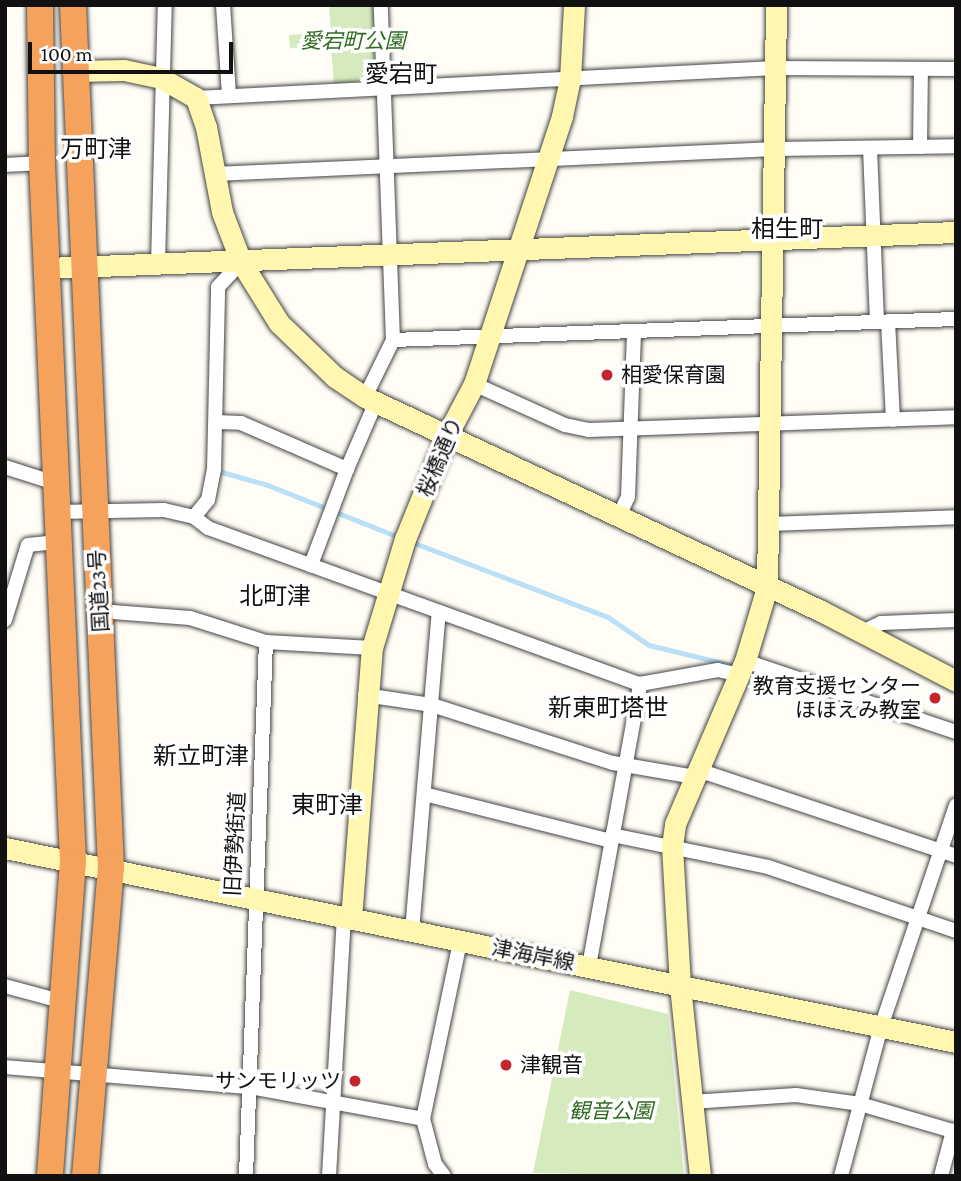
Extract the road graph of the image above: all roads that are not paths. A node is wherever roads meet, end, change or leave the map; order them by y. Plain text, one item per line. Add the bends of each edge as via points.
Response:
1 (40, 5) edge
2 (73, 5) edge
3 (165, 5) edge
4 (223, 5) edge
5 (381, 5) edge
6 (574, 5) edge
7 (776, 5) edge
8 (775, 68) junction
9 (920, 69) junction
10 (956, 69) edge
11 (76, 71) junction
12 (161, 78) junction
13 (570, 79) junction
14 (383, 89) junction
15 (229, 96) junction
16 (195, 98) junction
17 (956, 146) edge
18 (920, 147) junction
19 (870, 148) junction
20 (775, 149) junction
21 (547, 159) junction
22 (42, 163) junction
23 (5, 165) edge
24 (387, 167) junction
25 (215, 174) junction
26 (956, 232) edge
27 (874, 235) junction
28 (774, 240) junction
29 (517, 250) junction
30 (390, 256) junction
31 (240, 262) junction
32 (158, 264) junction
33 (84, 267) junction
34 (47, 268) junction
35 (956, 319) edge
36 (882, 322) junction
37 (771, 326) junction
38 (634, 331) junction
39 (490, 336) junction
40 (393, 340) junction
41 (474, 384) junction
42 (370, 399) junction
43 (956, 417) edge
44 (893, 419) junction
45 (216, 422) junction
46 (768, 424) junction
47 (631, 428) junction
48 (447, 435) junction
49 (5, 467) edge
50 (347, 469) junction
51 (55, 483) junction
52 (95, 511) junction
53 (57, 512) junction
54 (618, 516) junction
55 (194, 517) junction
56 (956, 517) edge
57 (769, 524) junction
58 (58, 542) junction
59 (311, 565) junction
60 (767, 587) junction
61 (386, 592) junction
62 (100, 611) junction
63 (439, 612) junction
64 (5, 620) edge
65 (956, 620) edge
66 (862, 632) junction
67 (266, 642) junction
68 (372, 648) junction
69 (742, 668) junction
70 (956, 681) edge
71 (640, 684) junction
72 (365, 695) junction
73 (432, 705) junction
74 (956, 732) edge
75 (625, 765) junction
76 (696, 774) junction
77 (424, 793) junction
78 (956, 805) edge
79 (611, 838) junction
80 (672, 846) junction
81 (5, 848) edge
82 (940, 851) junction
83 (956, 856) edge
84 (73, 860) junction
85 (111, 867) junction
86 (254, 898) junction
87 (918, 916) junction
88 (348, 918) junction
89 (412, 931) junction
90 (956, 931) edge
91 (460, 942) junction
92 (589, 966) junction
93 (680, 985) junction
94 (5, 986) edge
95 (64, 1002) junction
96 (881, 1027) junction
97 (956, 1042) edge
98 (5, 1068) edge
99 (58, 1071) junction
100 (94, 1075) junction
101 (249, 1087) junction
102 (333, 1102) junction
103 (691, 1102) junction
104 (860, 1104) junction
105 (423, 1119) junction
106 (954, 1131) edge
107 (50, 1176) edge
108 (85, 1176) edge
109 (246, 1176) edge
110 (329, 1176) edge
111 (444, 1176) edge
112 (700, 1176) edge
113 (841, 1176) edge
114 (941, 1176) edge

1 - 22 highway, 国道23号
2 - 11 highway, 国道23号
3 - 12 street
4 - 15 street
5 - 14 street
6 - 13 street, 桜橋通り
7 - 8 street
8 - 9 street
8 - 13 street
8 - 20 street
9 - 10 street
9 - 18 street
11 - 12 street via 124,70
11 - 33 highway, 国道23号
12 - 16 street
12 - 32 street
13 - 14 street
13 - 21 street, 桜橋通り
14 - 15 street
14 - 24 street
15 - 16 street
16 - 25 street
17 - 18 street
18 - 19 street
19 - 20 street
19 - 27 street
20 - 21 street
20 - 28 street
21 - 24 street
21 - 29 street, 桜橋通り
22 - 23 street
22 - 34 highway, 国道23号
24 - 25 street
24 - 30 street
25 - 31 street via 222,212
26 - 27 street
27 - 28 street
27 - 36 street
28 - 29 street
28 - 37 street
29 - 30 street
29 - 39 street, 桜橋通り
30 - 31 street
30 - 40 street
31 - 32 street
31 - 42 street via 258,293 303,349
31 - 45 street via 218,287
32 - 33 street
33 - 34 street
33 - 52 highway, 国道23号
34 - 51 highway, 国道23号
35 - 36 street
36 - 37 street
36 - 44 street
37 - 38 street
37 - 46 street
38 - 39 street
38 - 47 street
39 - 40 street
39 - 41 street, 桜橋通り
40 - 42 street
41 - 47 street via 565,425 589,430
41 - 48 street, 桜橋通り
42 - 48 street
42 - 50 street
43 - 44 street
44 - 46 street
45 - 50 street via 241,423
45 - 55 street via 208,499
46 - 47 street
46 - 57 street
47 - 54 street via 628,497
48 - 54 street
48 - 61 street, 桜橋通り
49 - 51 street
50 - 59 street
51 - 53 highway, 国道23号
52 - 53 street
52 - 55 street via 164,510
52 - 62 highway, 国道23号
53 - 58 highway, 国道23号
54 - 60 street
55 - 59 street via 208,528
56 - 57 street
57 - 60 street
58 - 64 street via 28,545
58 - 84 highway, 国道23号
59 - 61 street
60 - 66 street
60 - 69 street
61 - 63 street
61 - 68 street, 桜橋通り
62 - 67 street via 190,618
62 - 85 highway, 国道23号
63 - 71 street
63 - 73 street
65 - 66 street via 881,623
66 - 70 street
67 - 68 street
67 - 86 street, 旧伊勢街道
68 - 72 street, 桜橋通り
69 - 71 street
69 - 74 street
69 - 76 street
71 - 75 street
72 - 73 street
72 - 88 street, 桜橋通り
73 - 75 street
73 - 77 street
75 - 76 street
75 - 79 street
76 - 80 street via 675,824
76 - 82 street
77 - 79 street
77 - 89 street
78 - 82 street
79 - 80 street
79 - 92 street
80 - 87 street via 768,867
80 - 93 street
81 - 84 street, 津海岸線
82 - 83 street
82 - 87 street
84 - 85 street, 津海岸線
84 - 95 highway, 国道23号
85 - 86 street, 津海岸線
85 - 100 highway, 国道23号
86 - 88 street, 津海岸線
86 - 101 street, 旧伊勢街道
87 - 90 street
87 - 96 street
88 - 89 street, 津海岸線
88 - 102 street
89 - 91 street, 津海岸線
91 - 92 street, 津海岸線
91 - 105 street
92 - 93 street, 津海岸線
93 - 96 street, 津海岸線
93 - 103 street
94 - 95 street
95 - 99 highway, 国道23号
96 - 97 street, 津海岸線
96 - 104 street
98 - 99 street
99 - 100 street
99 - 107 highway, 国道23号
100 - 101 street
100 - 108 highway, 国道23号
101 - 102 street
101 - 109 street, 旧伊勢街道
102 - 105 street
102 - 110 street
103 - 104 street via 796,1095
103 - 112 street
104 - 106 street
104 - 113 street
105 - 111 street via 435,1164
106 - 114 street

